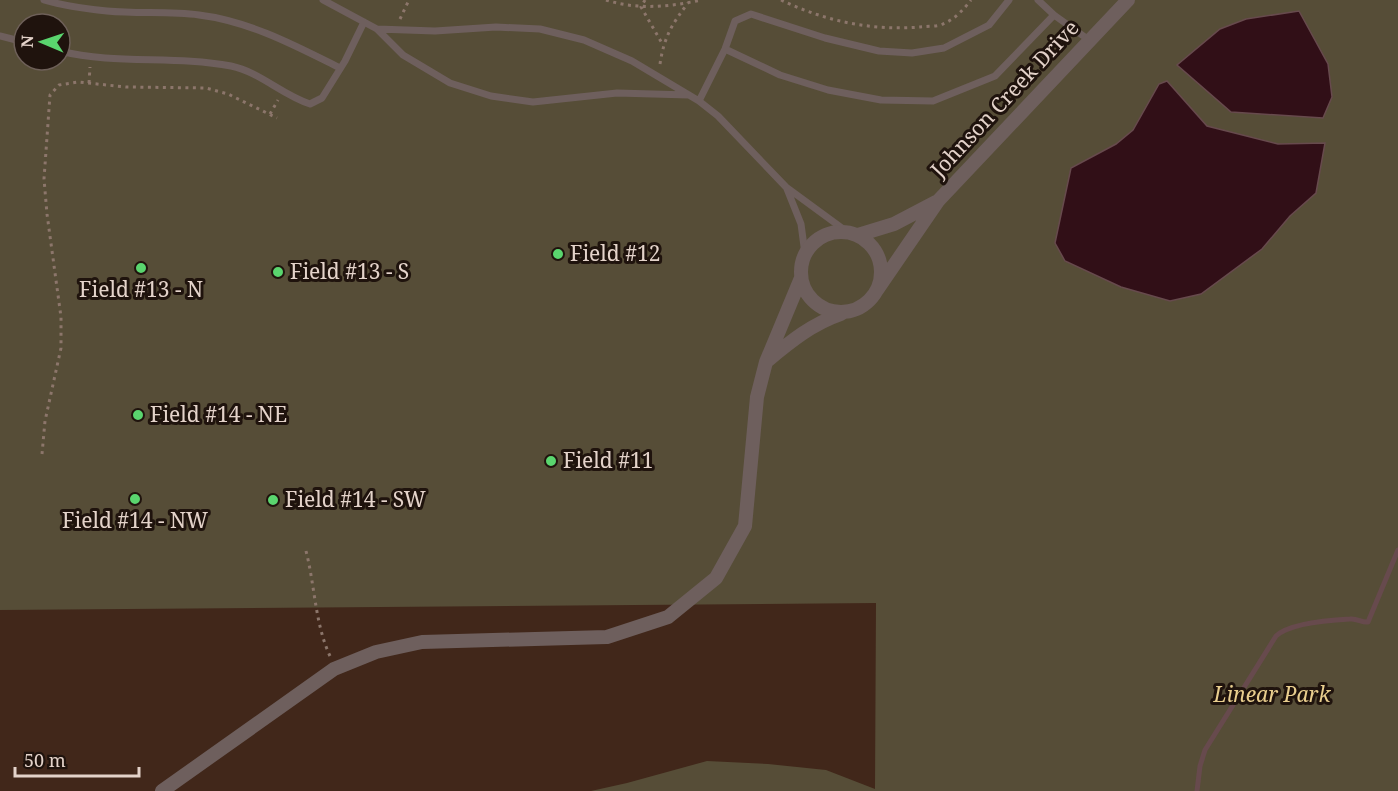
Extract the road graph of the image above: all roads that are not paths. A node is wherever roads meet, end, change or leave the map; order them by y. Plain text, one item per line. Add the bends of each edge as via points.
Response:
1 (44, 0) edge
2 (323, 0) edge
3 (1009, 0) edge
4 (1038, 0) edge
5 (1128, 0) edge
6 (1054, 15) junction
7 (364, 22) junction
8 (377, 29) junction
9 (1089, 40) junction
10 (725, 49) junction
11 (72, 53) edge
12 (340, 68) junction
13 (691, 95) junction
14 (699, 101) junction
15 (786, 187) junction
16 (938, 201) junction
17 (852, 233) junction
18 (805, 254) junction
19 (801, 278) junction
20 (877, 290) junction
21 (847, 312) junction
22 (766, 362) junction
23 (162, 791) edge

1 - 12 lane via 107,11 199,15 234,22
2 - 7 lane
3 - 10 lane via 989,25 944,48 912,53 879,51 751,14 735,21
4 - 6 lane
5 - 9 street, Johnson Creek Drive
6 - 9 lane
6 - 10 lane via 995,76 933,101 881,100 828,90 780,75
7 - 8 lane
7 - 12 lane
8 - 13 lane via 540,29 584,40 632,60
8 - 13 lane via 403,55 450,83 491,96 533,102 617,93
9 - 16 street, Johnson Creek Drive
10 - 14 lane
11 - 12 lane via 234,67 310,104 322,98
13 - 14 lane
14 - 15 lane
15 - 17 lane
15 - 18 lane via 801,224
16 - 17 street, Johnson Creek Drive via 894,224
16 - 20 street, Johnson Creek Drive
17 - 18 street via 822,236
17 - 20 street via 869,242 879,258 881,278
18 - 19 street
19 - 21 street via 809,295 822,308
19 - 22 street
20 - 21 street via 870,301
21 - 22 street via 797,335
22 - 23 street via 757,397 745,526 716,578 668,617 607,636 422,642 376,652 337,668

